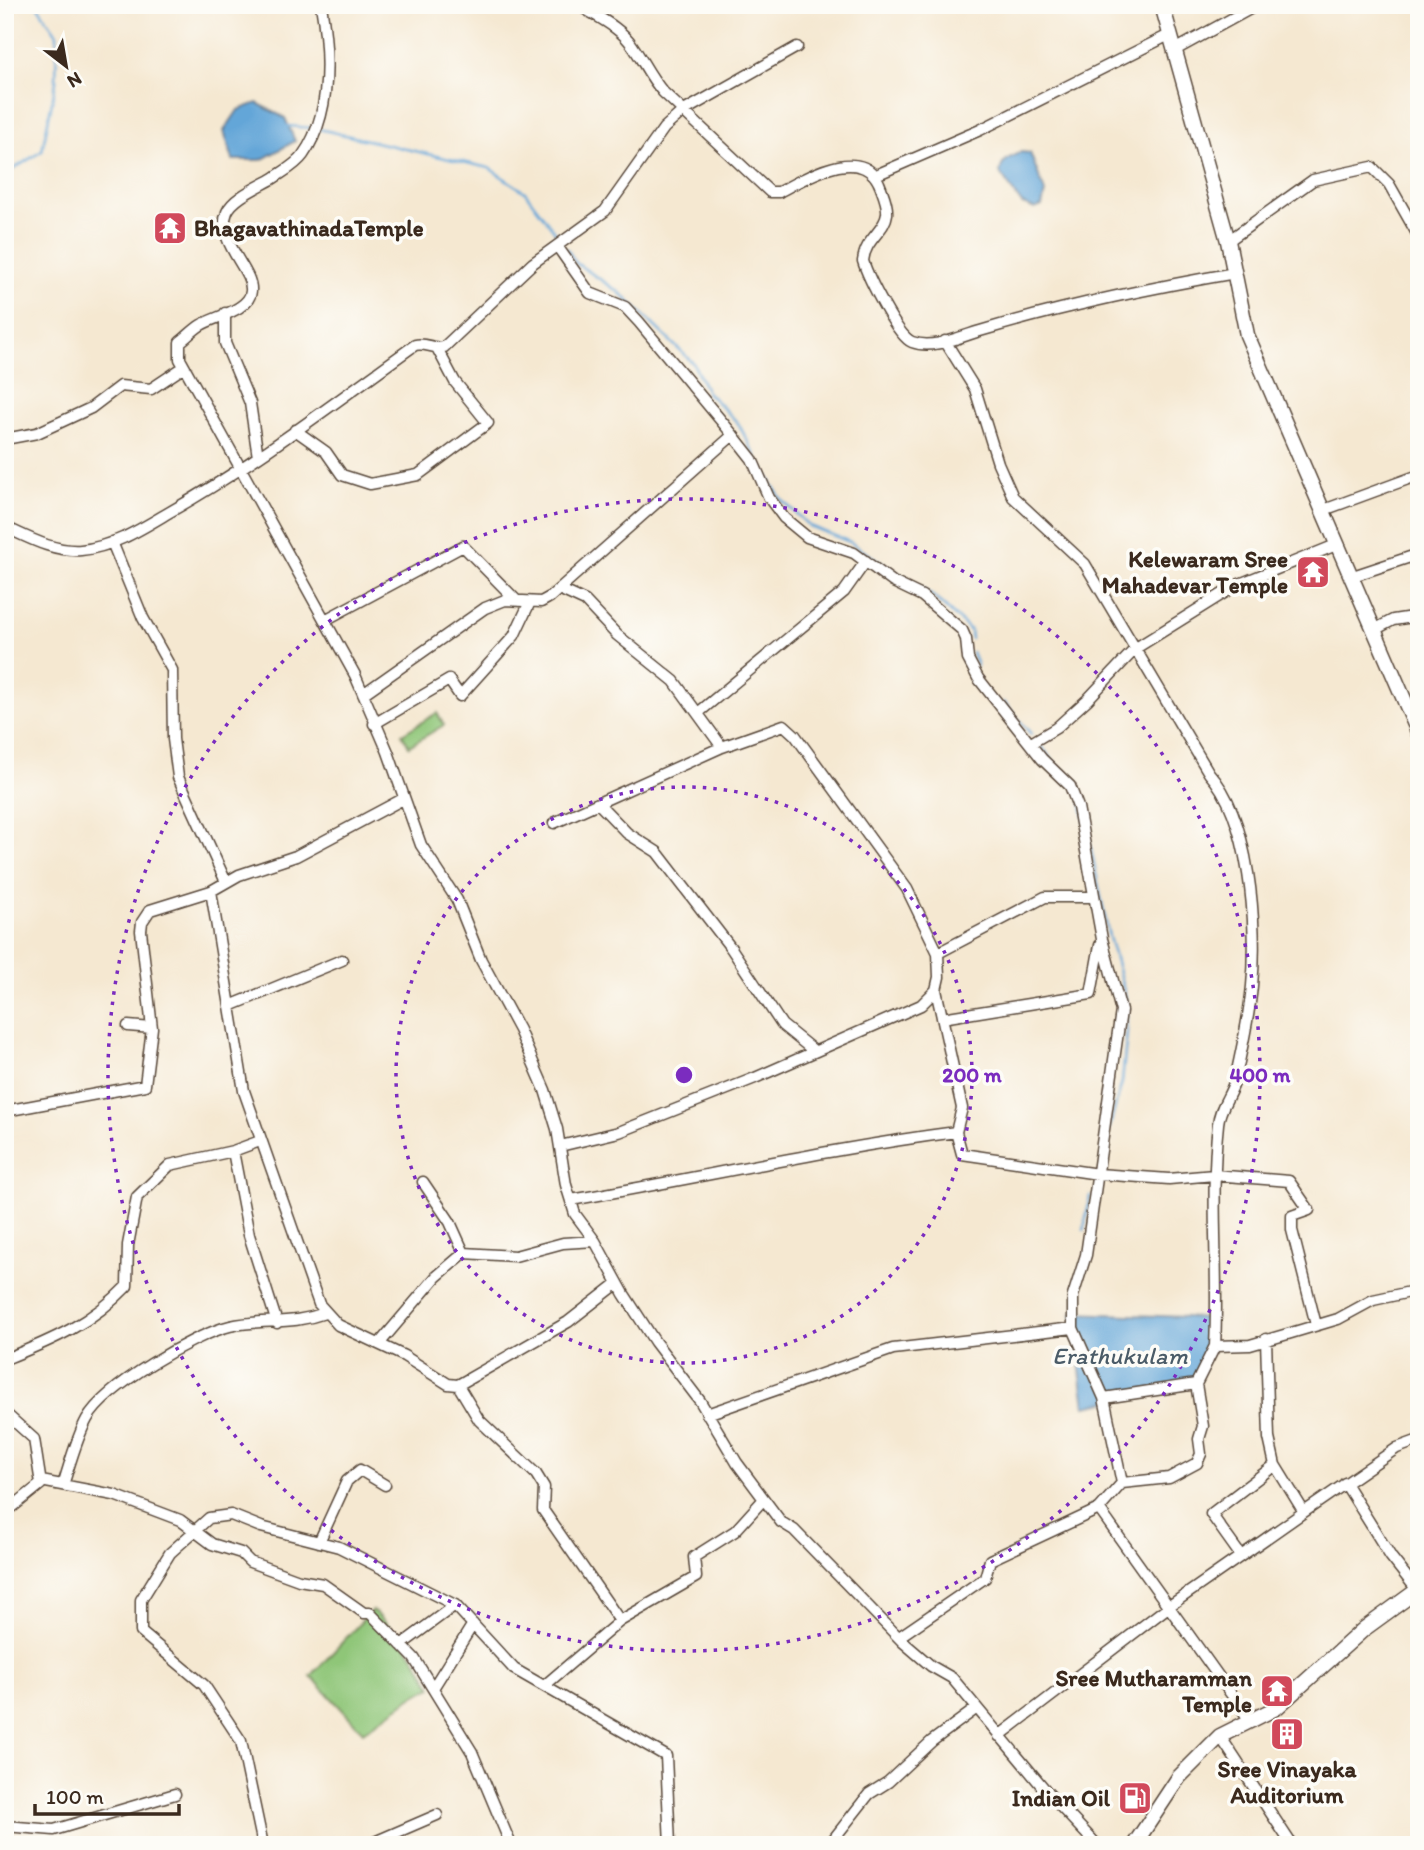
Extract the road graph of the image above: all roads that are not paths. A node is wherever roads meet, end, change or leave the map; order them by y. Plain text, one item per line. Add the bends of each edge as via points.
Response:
1 (321, 5) edge
2 (579, 5) edge
3 (1163, 5) edge
4 (1257, 5) edge
5 (1171, 34) junction
6 (797, 47) dead end
7 (1175, 50) junction
8 (682, 112) junction
9 (876, 175) junction
10 (1419, 237) edge
11 (1228, 241) junction
12 (557, 246) junction
13 (1235, 273) junction
14 (225, 317) junction
15 (945, 341) junction
16 (438, 348) junction
17 (184, 367) junction
18 (295, 430) junction
19 (733, 435) junction
20 (5, 439) edge
21 (258, 457) junction
22 (239, 471) junction
23 (1419, 475) edge
24 (1321, 511) junction
25 (5, 527) edge
26 (112, 542) junction
27 (1336, 545) junction
28 (1419, 554) edge
29 (866, 561) junction
30 (1350, 577) junction
31 (559, 589) junction
32 (516, 600) junction
33 (530, 603) junction
34 (1419, 617) edge
35 (326, 620) junction
36 (1374, 630) junction
37 (1136, 648) junction
38 (363, 694) junction
39 (698, 713) junction
40 (374, 724) junction
41 (1419, 734) edge
42 (1031, 743) junction
43 (722, 747) junction
44 (403, 799) junction
45 (598, 803) junction
46 (554, 823) dead end
47 (226, 882) junction
48 (211, 891) junction
49 (1094, 897) junction
50 (1102, 939) junction
51 (938, 953) junction
52 (342, 960) dead end
53 (936, 990) junction
54 (230, 1006) junction
55 (942, 1018) junction
56 (128, 1026) dead end
57 (152, 1028) junction
58 (814, 1052) junction
59 (5, 1111) edge
60 (956, 1132) junction
61 (260, 1141) junction
62 (560, 1146) junction
63 (233, 1151) junction
64 (1098, 1174) junction
65 (1214, 1175) junction
66 (423, 1182) dead end
67 (571, 1200) junction
68 (595, 1241) junction
69 (464, 1253) junction
70 (618, 1283) junction
71 (1419, 1290) edge
72 (325, 1313) junction
73 (277, 1323) junction
74 (1316, 1325) junction
75 (1073, 1328) junction
76 (1266, 1339) junction
77 (379, 1345) junction
78 (1215, 1346) junction
79 (5, 1359) edge
80 (1196, 1384) junction
81 (457, 1385) junction
82 (1104, 1398) junction
83 (5, 1413) edge
84 (707, 1414) junction
85 (1419, 1440) edge
86 (1275, 1465) junction
87 (40, 1481) junction
88 (1122, 1483) junction
89 (1345, 1483) junction
90 (63, 1485) junction
91 (385, 1485) dead end
92 (763, 1500) junction
93 (1098, 1509) junction
94 (1304, 1512) junction
95 (5, 1513) edge
96 (194, 1530) junction
97 (318, 1542) junction
98 (1241, 1556) junction
99 (1418, 1590) edge
100 (455, 1605) junction
101 (1168, 1607) junction
102 (620, 1621) junction
103 (473, 1624) junction
104 (899, 1637) junction
105 (401, 1644) junction
106 (544, 1686) junction
107 (433, 1688) junction
108 (976, 1708) junction
109 (1250, 1719) junction
110 (999, 1735) junction
111 (1220, 1736) junction
112 (175, 1794) dead end
113 (437, 1815) dead end
114 (5, 1826) edge
115 (263, 1845) edge
116 (349, 1845) edge
117 (511, 1845) edge
118 (670, 1845) edge
119 (825, 1845) edge
120 (1097, 1845) edge
121 (1134, 1845) edge
122 (1292, 1845) edge

1 - 14 street via 328,51 318,116 302,156 228,208 226,232 252,289 244,304
2 - 8 street via 619,30 649,76
3 - 5 main road
4 - 7 street
5 - 7 main road
5 - 9 street via 980,130
6 - 8 street
7 - 11 main road
8 - 9 street via 773,194 832,166 867,169
8 - 12 street via 664,128 605,211
9 - 15 street via 887,216 867,245 866,271 906,339 922,344
10 - 11 street via 1389,184 1372,167 1312,180
11 - 13 main road
12 - 16 street
12 - 19 street via 590,293 613,300 632,314
13 - 15 street via 1144,289
13 - 24 main road via 1247,335
14 - 17 street via 200,326 180,342 178,354
14 - 21 street via 225,343 250,403
15 - 37 street via 975,389 1013,497 1085,564
16 - 18 street via 415,345
16 - 18 street via 456,383 488,423 418,475 370,484 342,475 326,452
17 - 20 street via 150,389 120,386 91,408 37,433
17 - 22 street
18 - 21 street
19 - 29 street via 752,459 784,519 807,537
19 - 31 street
21 - 22 street
22 - 26 street via 137,533
22 - 35 street
23 - 24 street
24 - 27 main road
25 - 26 street via 68,550
26 - 47 street via 143,618 172,670 178,777
27 - 30 main road
27 - 37 street via 1237,584
28 - 30 street
29 - 39 street via 844,592
29 - 42 street via 922,596 962,630 978,678
30 - 36 main road
31 - 33 street via 541,602
31 - 39 street via 585,601 617,635 674,681
32 - 33 street
32 - 35 street via 463,546
32 - 38 street via 485,608
33 - 40 street via 514,636 460,696 449,680
34 - 36 street via 1393,620
35 - 38 street
36 - 41 main road
37 - 42 street via 1087,700
37 - 65 street via 1221,786 1242,839 1253,926 1252,985 1234,1084 1218,1120
38 - 40 street
39 - 43 street
40 - 44 street
42 - 49 street via 1072,791
43 - 45 street
43 - 51 street via 777,727 790,729 907,889
44 - 47 street via 296,856
44 - 62 street via 421,845 457,900 481,960 519,1030 545,1090
45 - 46 street
45 - 58 street via 627,833 657,852 731,948 782,1025
47 - 48 street
48 - 54 street
48 - 57 street via 150,910 142,922
49 - 50 street
49 - 51 street via 1045,897
50 - 55 street via 1091,994
50 - 64 street via 1121,1011
51 - 53 street
52 - 54 street
53 - 55 street
53 - 58 street via 921,1005
54 - 61 street via 244,1091
55 - 60 street via 962,1108
56 - 57 street
57 - 59 street via 145,1086
58 - 62 street via 619,1132
60 - 64 street via 962,1154 970,1157
60 - 67 street via 853,1145 713,1176
61 - 63 street
61 - 72 street
62 - 67 street
63 - 73 street via 249,1236
63 - 79 street via 170,1165 137,1197 128,1245 127,1286 103,1311
64 - 65 street via 1169,1179
64 - 75 street via 1086,1255 1073,1296
65 - 74 street via 1289,1181 1308,1210 1292,1216 1292,1230
65 - 78 street
66 - 69 street
67 - 68 street via 575,1214
68 - 69 street via 563,1242 515,1256
68 - 70 street
69 - 77 street via 436,1277
70 - 81 street via 568,1322
70 - 84 street
71 - 74 street via 1373,1300
72 - 73 street via 301,1322
72 - 77 street via 338,1325
73 - 90 street via 227,1326 131,1377 86,1420
74 - 76 street
75 - 82 street
75 - 84 street via 893,1349
76 - 78 street via 1250,1345
76 - 86 street via 1267,1423
77 - 81 street
78 - 80 street
80 - 82 street
80 - 88 street via 1203,1426 1197,1463 1170,1478
81 - 102 street via 480,1420 536,1474 544,1487 543,1510
82 - 88 street
83 - 87 street via 34,1439
84 - 92 street
85 - 89 street via 1397,1448
86 - 94 street
86 - 98 street via 1211,1514
87 - 90 street
87 - 95 street
88 - 93 street
89 - 94 street
89 - 99 street via 1391,1557
90 - 96 street via 114,1494
91 - 97 street via 360,1471 347,1481
92 - 102 street via 736,1531 694,1557 696,1577
92 - 104 street
93 - 101 street
93 - 104 street via 990,1560 985,1578
94 - 98 street
96 - 97 street via 209,1518 231,1515
96 - 105 street via 250,1562 323,1584 370,1613
96 - 115 street via 170,1553 141,1600 141,1632 204,1685 241,1741
97 - 100 street via 338,1547
98 - 101 street
99 - 109 main road via 1364,1629 1276,1708
100 - 103 street
100 - 105 street
101 - 109 street
101 - 110 street
102 - 106 street
103 - 106 street via 514,1669
103 - 107 street
104 - 108 street via 930,1666 952,1678
105 - 107 street
106 - 118 street via 666,1756
107 - 117 street via 472,1752
108 - 110 street
108 - 119 street via 869,1794
109 - 111 main road
110 - 120 street
111 - 121 main road via 1179,1777
111 - 122 street
112 - 114 street via 54,1830
113 - 116 street via 372,1843

